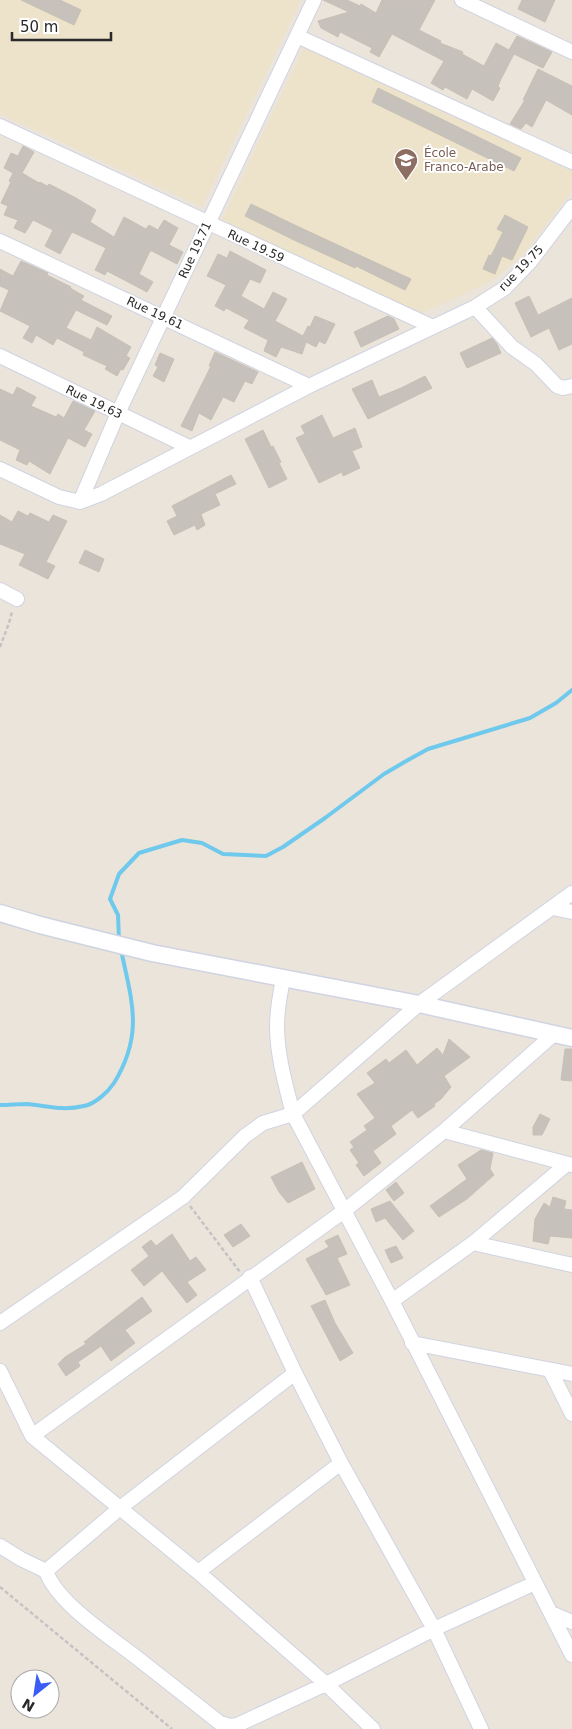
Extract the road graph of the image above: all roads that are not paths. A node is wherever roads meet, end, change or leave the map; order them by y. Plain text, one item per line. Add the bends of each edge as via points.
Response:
1 (314, 0) edge
2 (462, 0) edge
3 (297, 36) junction
4 (572, 52) edge
5 (0, 126) edge
6 (572, 162) edge
7 (572, 207) edge
8 (208, 224) junction
9 (0, 241) edge
10 (475, 306) junction
11 (164, 317) junction
12 (431, 326) junction
13 (0, 356) edge
14 (309, 386) junction
15 (572, 386) edge
16 (118, 413) junction
17 (189, 447) junction
18 (0, 469) edge
19 (80, 502) junction
20 (2, 591) edge
21 (17, 600) dead end
22 (572, 893) edge
23 (553, 908) junction
24 (572, 912) edge
25 (0, 913) edge
26 (283, 979) junction
27 (420, 1004) junction
28 (554, 1034) junction
29 (572, 1038) edge
30 (294, 1114) junction
31 (444, 1131) junction
32 (570, 1165) edge
33 (344, 1211) junction
34 (473, 1243) junction
35 (572, 1265) edge
36 (248, 1278) junction
37 (392, 1301) junction
38 (0, 1323) edge
39 (412, 1343) junction
40 (550, 1370) junction
41 (0, 1371) edge
42 (295, 1373) junction
43 (572, 1374) edge
44 (572, 1414) edge
45 (32, 1436) junction
46 (341, 1463) junction
47 (120, 1508) junction
48 (0, 1546) edge
49 (46, 1571) junction
50 (198, 1572) junction
51 (535, 1583) junction
52 (551, 1613) junction
53 (572, 1622) edge
54 (434, 1629) junction
55 (572, 1655) edge
56 (326, 1684) junction
57 (373, 1729) edge
58 (481, 1729) edge

1 - 3 street, Rue 19.71
2 - 4 street
3 - 6 street
3 - 8 street, Rue 19.71
5 - 8 street, Rue 19.59
7 - 10 street, rue 19.75 via 530,262 505,288
8 - 11 street, Rue 19.71
8 - 12 street, Rue 19.59
9 - 11 street, Rue 19.61
10 - 12 street, rue 19.75
10 - 15 street via 512,347 536,364 557,386
11 - 14 street, Rue 19.61
11 - 16 street, Rue 19.71
12 - 14 street, rue 19.75
13 - 16 street, Rue 19.63
14 - 17 street, rue 19.75
16 - 17 street, Rue 19.63
16 - 19 street, Rue 19.71
17 - 19 street, rue 19.75
18 - 19 street via 59,497
20 - 21 street
22 - 23 street
23 - 24 street
23 - 27 street
25 - 26 street via 152,953
26 - 27 street
26 - 30 street via 277,1026 278,1048
27 - 28 street
27 - 30 street
28 - 29 street
28 - 31 street
30 - 33 street
30 - 38 street via 263,1123 245,1136 183,1197
31 - 32 street
31 - 33 street
32 - 34 street
33 - 36 street
33 - 37 street
34 - 35 street
34 - 37 street
36 - 42 street
36 - 45 street
37 - 39 street
39 - 40 street
39 - 51 street
40 - 43 street
40 - 44 street
41 - 45 street
42 - 46 street
42 - 47 street
45 - 47 street
46 - 50 street
46 - 54 street
47 - 49 street
47 - 50 street
48 - 49 street
49 - 56 street via 50,1581 71,1605 225,1726 237,1725
50 - 56 street
51 - 52 street
51 - 54 street
52 - 53 street
52 - 55 street
54 - 56 street
54 - 58 street
56 - 57 street

